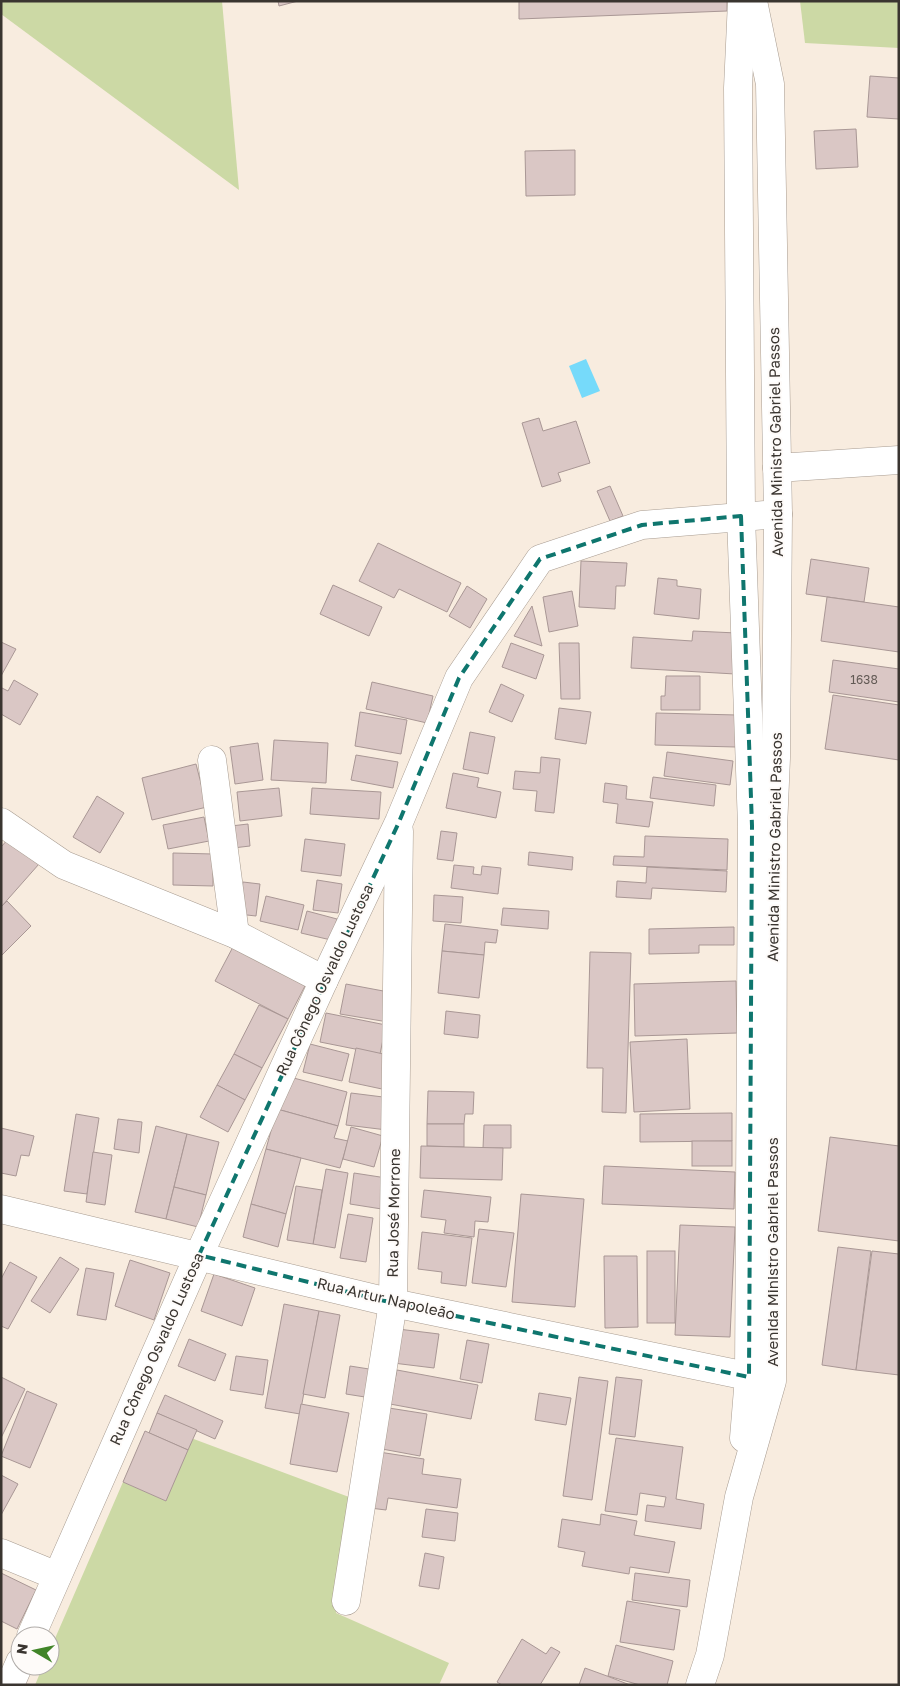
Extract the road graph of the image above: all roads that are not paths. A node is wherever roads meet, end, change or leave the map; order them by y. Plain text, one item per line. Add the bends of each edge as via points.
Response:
1 (742, 1) edge
2 (753, 1) edge
3 (899, 460) edge
4 (777, 468) junction
5 (778, 514) junction
6 (741, 516) junction
7 (212, 760) dead end
8 (1, 822) edge
9 (399, 822) junction
10 (235, 934) junction
11 (324, 980) junction
12 (762, 1022) junction
13 (1, 1209) edge
14 (199, 1255) junction
15 (393, 1303) junction
16 (761, 1379) junction
17 (1, 1552) edge
18 (57, 1576) junction
19 (346, 1601) dead end
20 (35, 1626) edge
21 (700, 1685) edge

1 - 6 street via 738,88
2 - 4 street, Avenida Ministro Gabriel Passos via 770,84
3 - 4 street
4 - 5 street, Avenida Ministro Gabriel Passos
5 - 6 street, Rua Cônego Osvaldo Lustosa
5 - 12 street, Avenida Ministro Gabriel Passos via 776,758
6 - 9 street, Rua Cônego Osvaldo Lustosa via 642,525 540,559 459,678
6 - 12 street
7 - 10 street
8 - 10 street via 64,865
9 - 11 street, Rua Cônego Osvaldo Lustosa
9 - 15 street, Rua José Morrone
10 - 11 street
11 - 14 street, Rua Cônego Osvaldo Lustosa
12 - 16 street, Avenida Ministro Gabriel Passos
13 - 14 street, Rua Artur Napoleão
14 - 15 street, Rua Artur Napoleão
14 - 18 street, Rua Cônego Osvaldo Lustosa
15 - 16 street, Rua Artur Napoleão
15 - 19 street, Rua José Morrone
16 - 21 street, Avenida Ministro Gabriel Passos via 710,1655
17 - 18 street
18 - 20 street, Rua Cônego Osvaldo Lustosa

